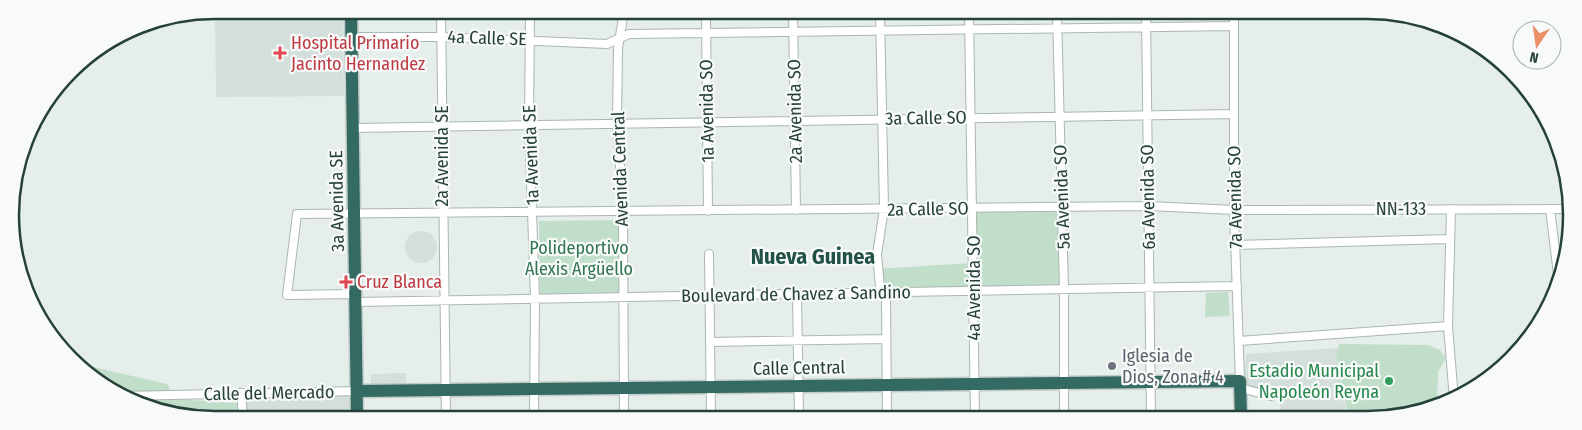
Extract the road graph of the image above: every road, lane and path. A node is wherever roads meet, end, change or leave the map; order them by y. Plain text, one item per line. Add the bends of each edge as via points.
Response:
1 (351, 19) edge
2 (441, 19) edge
3 (531, 19) edge
4 (623, 19) edge
5 (706, 19) edge
6 (793, 19) edge
7 (880, 19) edge
8 (969, 19) edge
9 (1057, 19) edge
10 (1146, 19) edge
11 (1234, 19) edge
12 (1234, 26) junction
13 (1146, 28) junction
14 (1057, 29) junction
15 (970, 30) junction
16 (881, 31) junction
17 (793, 32) junction
18 (706, 33) junction
19 (441, 37) junction
20 (352, 38) junction
21 (621, 38) junction
22 (532, 40) junction
23 (1234, 114) junction
24 (1147, 115) junction
25 (1060, 116) junction
26 (971, 117) junction
27 (882, 119) junction
28 (795, 120) junction
29 (707, 121) junction
30 (617, 122) junction
31 (529, 124) junction
32 (442, 126) junction
33 (353, 128) junction
34 (1149, 206) junction
35 (1062, 207) junction
36 (973, 208) junction
37 (884, 209) junction
38 (1451, 209) junction
39 (1550, 209) junction
40 (1563, 209) edge
41 (796, 210) junction
42 (1234, 210) junction
43 (708, 211) junction
44 (533, 212) junction
45 (622, 212) junction
46 (442, 213) junction
47 (355, 214) junction
48 (1449, 239) junction
49 (1235, 245) junction
50 (709, 254) dead end
51 (1557, 266) edge
52 (1148, 286) junction
53 (1237, 286) junction
54 (1064, 289) junction
55 (974, 291) junction
56 (884, 293) junction
57 (798, 294) junction
58 (710, 296) junction
59 (624, 297) junction
60 (355, 298) junction
61 (535, 299) junction
62 (443, 301) junction
63 (1448, 326) junction
64 (886, 339) junction
65 (798, 341) junction
66 (1239, 341) junction
67 (710, 342) junction
68 (1150, 381) junction
69 (1064, 382) junction
70 (974, 383) junction
71 (886, 384) junction
72 (799, 385) junction
73 (1240, 385) junction
74 (711, 386) junction
75 (625, 388) junction
76 (533, 389) junction
77 (445, 390) junction
78 (358, 391) junction
79 (1453, 391) edge
80 (241, 393) junction
81 (139, 396) edge
82 (1272, 396) dead end
83 (243, 411) edge
84 (357, 411) edge
85 (446, 411) edge
86 (534, 411) edge
87 (624, 411) edge
88 (711, 411) edge
89 (799, 411) edge
90 (887, 411) edge
91 (975, 411) edge
92 (1064, 411) edge
93 (1151, 411) edge
94 (1241, 411) edge

1 - 20 highway, 3a Avenida SE
2 - 19 street, 2a Avenida SE
3 - 22 street, 1a Avenida SE
4 - 21 street, Avenida Central
5 - 18 street, 1a Avenida SO
6 - 17 street, 2a Avenida SO
7 - 16 street
8 - 15 street, 4a Avenida SO
9 - 14 street, 5a Avenida SO
10 - 13 street, 6a Avenida SO
11 - 12 street, 7a Avenida SO
12 - 13 street, 4a Calle SE
12 - 23 street, 7a Avenida SO
13 - 14 street, 4a Calle SE
13 - 24 street, 6a Avenida SO
14 - 15 street, 4a Calle SE
14 - 25 street, 5a Avenida SO
15 - 16 street, 4a Calle SE
15 - 26 street, 4a Avenida SO
16 - 17 street, 4a Calle SE
16 - 27 street
17 - 18 street, 4a Calle SE
17 - 28 street, 2a Avenida SO
18 - 21 street, 4a Calle SE via 629,34
18 - 29 street, 1a Avenida SO
19 - 20 street, 4a Calle SE
19 - 22 street, 4a Calle SE
19 - 32 street, 2a Avenida SE
20 - 33 highway, 3a Avenida SE
21 - 22 street, 4a Calle SE via 607,44
21 - 30 street, Avenida Central via 618,48
22 - 31 street, 1a Avenida SE
23 - 24 street, 3a Calle SO
23 - 42 street, 7a Avenida SO
24 - 25 street, 3a Calle SO
24 - 34 street, 6a Avenida SO
25 - 26 street, 3a Calle SO
25 - 35 street, 5a Avenida SO
26 - 27 street, 3a Calle SO
26 - 36 street, 4a Avenida SO
27 - 28 street, 3a Calle SO
27 - 37 street
28 - 29 street, 3a Calle SO
28 - 41 street, 2a Avenida SO
29 - 30 street, 3a Calle SO
29 - 43 street, 1a Avenida SO
30 - 31 street, 3a Calle SO
30 - 45 street, Avenida Central
31 - 32 street, 3a Calle SO
31 - 44 street, 1a Avenida SE
32 - 33 street, 3a Calle SO
32 - 46 street, 2a Avenida SE
33 - 47 highway, 3a Avenida SE
34 - 35 street, 2a Calle SO
34 - 42 street, 2a Calle SO
34 - 52 street, 6a Avenida SO
35 - 36 street, 2a Calle SO
35 - 54 street, 5a Avenida SO
36 - 37 street, 2a Calle SO
36 - 55 street, 4a Avenida SO
37 - 41 street, 2a Calle SO
37 - 56 street via 877,254 880,287
38 - 39 street, NN-133 / NN-133
38 - 42 street, NN-133 / NN-133
38 - 48 street
39 - 40 street, NN-133 / NN-133
39 - 51 street
41 - 43 street, 2a Calle SO
42 - 49 street, 7a Avenida SO
43 - 45 street, 2a Calle SO
44 - 45 street, 2a Calle SO
44 - 46 street, 2a Calle SO
44 - 61 street, 1a Avenida SE
45 - 59 street, Avenida Central
46 - 47 street, 2a Calle SO
46 - 62 street, 2a Avenida SE
47 - 60 highway, 3a Avenida SE
47 - 60 street, Boulevard de Chavez a Sandino via 297,214 287,295
48 - 49 street
48 - 63 street
49 - 53 street, 7a Avenida SO
50 - 58 street
52 - 53 street, Boulevard de Chavez a Sandino
52 - 54 street, Boulevard de Chavez a Sandino
52 - 68 street, 6a Avenida SO
53 - 66 street, 7a Avenida SO
54 - 55 street, Boulevard de Chavez a Sandino
54 - 69 street, 5a Avenida SO
55 - 56 street, Boulevard de Chavez a Sandino
55 - 70 street, 4a Avenida SO
56 - 57 street, Boulevard de Chavez a Sandino
56 - 64 street
57 - 58 street, Boulevard de Chavez a Sandino
57 - 65 street
58 - 59 street, Boulevard de Chavez a Sandino
58 - 67 street
59 - 61 street, Boulevard de Chavez a Sandino
59 - 75 street, Avenida Central
60 - 62 street, Boulevard de Chavez a Sandino
60 - 78 highway, 3a Avenida SE
61 - 62 street, Boulevard de Chavez a Sandino
61 - 76 street, 1a Avenida SE
62 - 77 street, 2a Avenida SE
63 - 66 street
63 - 79 street
64 - 65 street
64 - 71 street
65 - 67 street
65 - 72 street
66 - 73 street, 7a Avenida SO
67 - 74 street
68 - 69 highway, Calle Central
68 - 73 highway, Calle Central
68 - 93 street, 6a Avenida SO
69 - 70 highway, Calle Central
69 - 92 street, 5a Avenida SO
70 - 71 highway, Calle Central
70 - 91 street, 4a Avenida SO
71 - 72 highway, Calle Central
71 - 90 street
72 - 74 highway, Calle Central
72 - 89 street
73 - 82 street
73 - 94 highway
74 - 75 highway, Calle Central
74 - 88 street
75 - 76 highway, Calle Central
75 - 87 street, Avenida Central
76 - 77 highway, Calle Central
76 - 86 street, 1a Avenida SE
77 - 78 highway, Calle Central
77 - 85 street, 2a Avenida SE
78 - 80 street, Calle del Mercado
78 - 84 highway, 3a Avenida SE
80 - 81 street, Calle del Mercado
80 - 83 street

